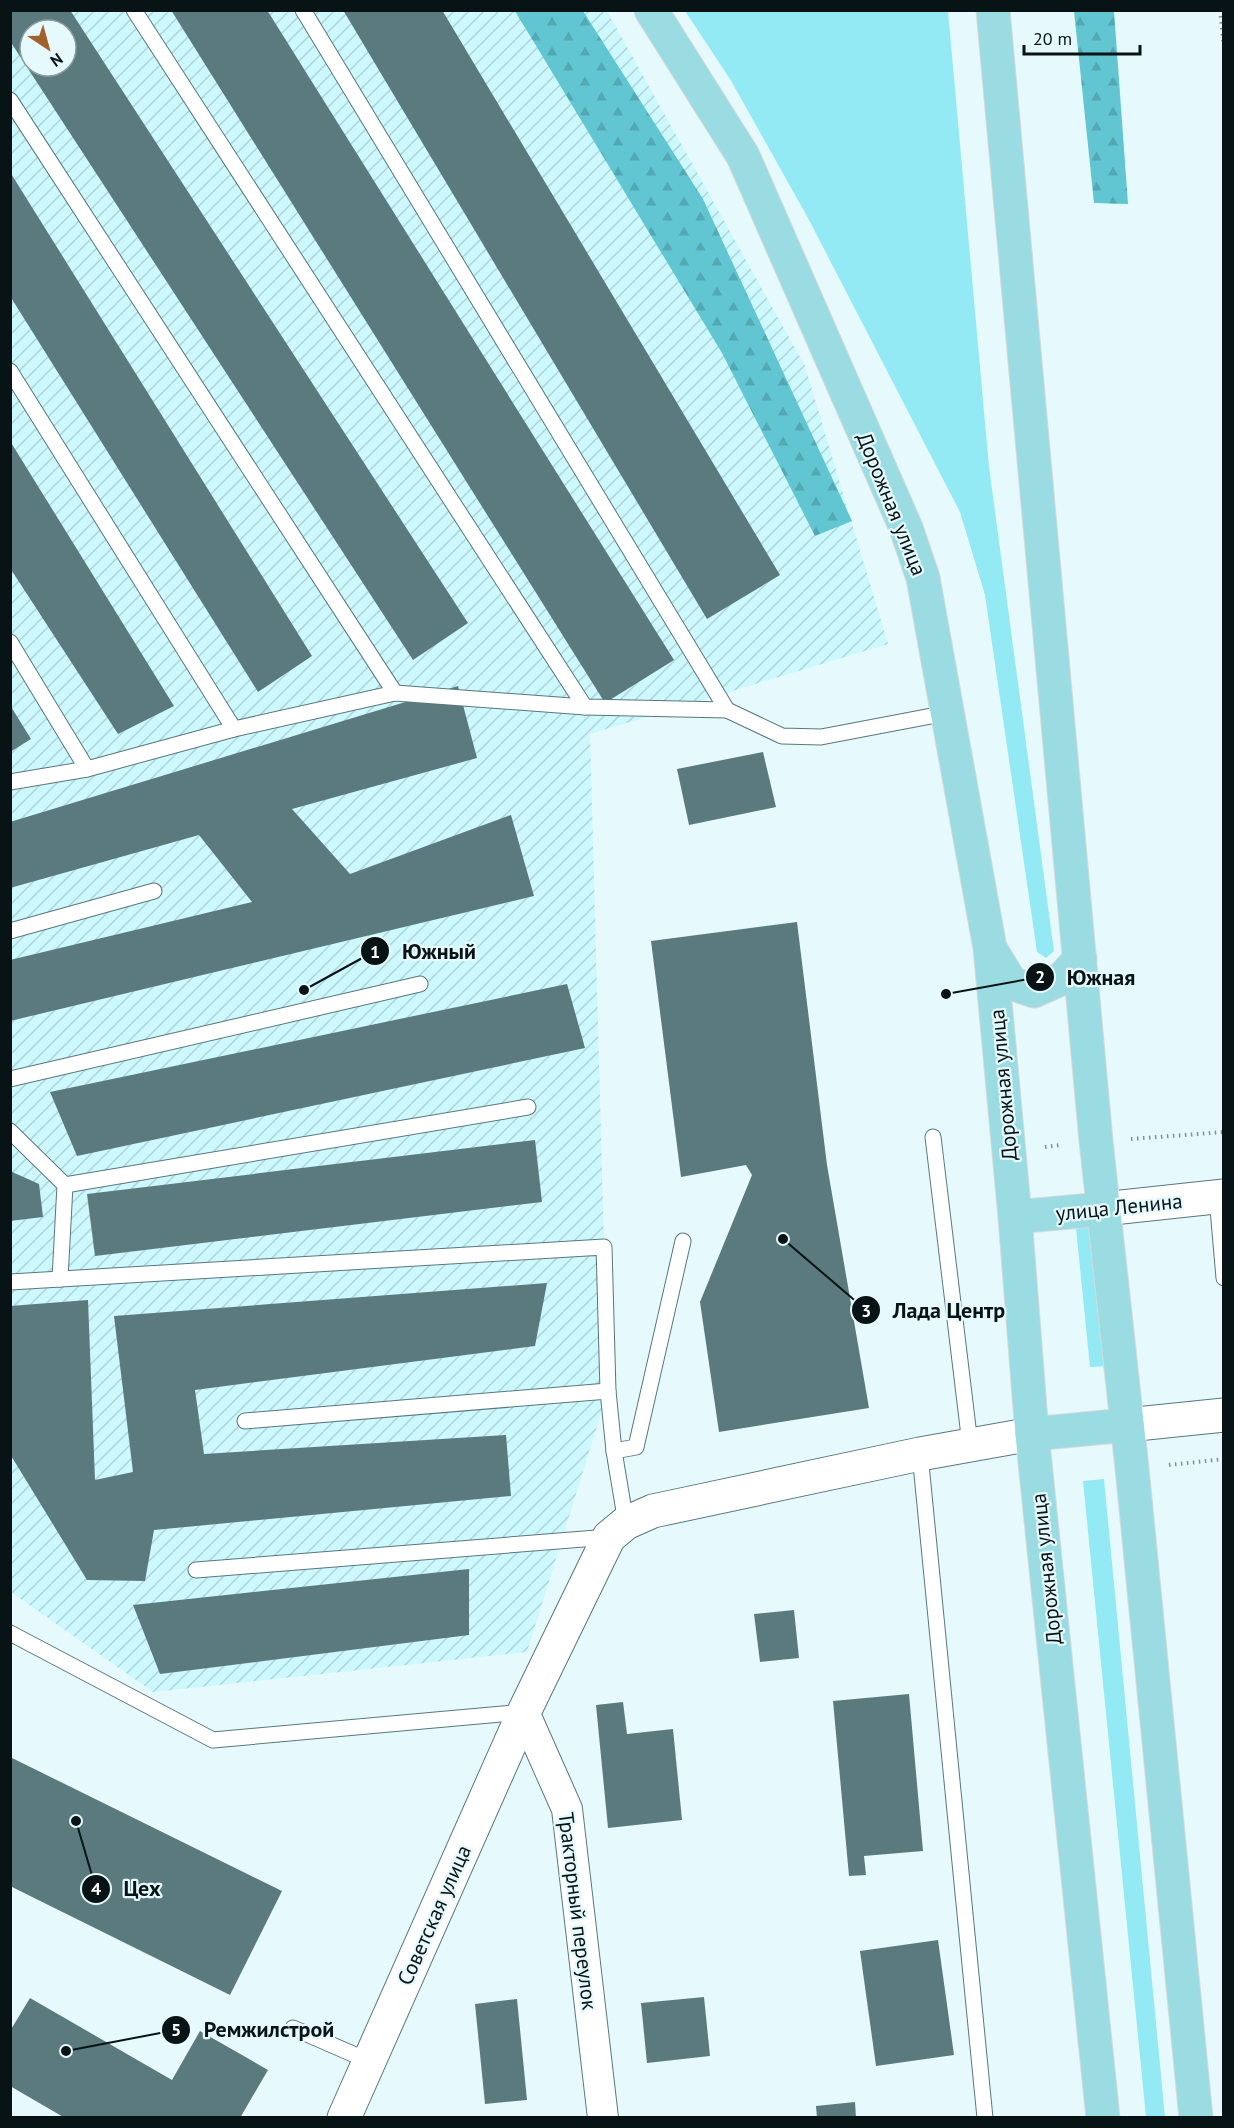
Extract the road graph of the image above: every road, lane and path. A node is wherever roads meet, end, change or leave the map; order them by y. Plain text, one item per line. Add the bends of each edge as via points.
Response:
1 (134, 10) edge
2 (303, 10) edge
3 (651, 10) edge
4 (993, 10) edge
5 (1220, 10) edge
6 (1224, 47) edge
7 (10, 100) edge
8 (10, 371) edge
9 (10, 642) edge
10 (395, 693) junction
11 (585, 707) junction
12 (727, 710) junction
13 (947, 713) junction
14 (234, 729) junction
15 (87, 769) junction
16 (10, 782) edge
17 (154, 891) dead end
18 (10, 931) edge
19 (990, 948) junction
20 (1080, 959) junction
21 (420, 984) dead end
22 (10, 1078) edge
23 (528, 1107) dead end
24 (10, 1131) edge
25 (933, 1137) dead end
26 (65, 1185) junction
27 (1220, 1196) edge
28 (1103, 1209) junction
29 (1016, 1217) junction
30 (683, 1241) dead end
31 (1224, 1278) edge
32 (60, 1279) junction
33 (10, 1282) edge
34 (608, 1391) junction
35 (1224, 1414) edge
36 (245, 1420) dead end
37 (1127, 1425) junction
38 (1032, 1434) junction
39 (970, 1444) junction
40 (614, 1450) junction
41 (920, 1454) junction
42 (1224, 1459) edge
43 (1132, 1468) junction
44 (618, 1530) junction
45 (196, 1570) dead end
46 (10, 1633) edge
47 (524, 1712) junction
48 (293, 2028) dead end
49 (369, 2061) junction
50 (344, 2118) edge
51 (603, 2118) edge
52 (985, 2118) edge
53 (1103, 2118) edge
54 (1196, 2118) edge

1 - 11 lane
2 - 12 lane
3 - 13 main road, Дорожная улица via 743,156 906,528 922,578
4 - 20 main road
5 - 6 path
7 - 10 lane
8 - 14 lane
9 - 15 lane
10 - 11 lane
10 - 14 lane
11 - 12 lane
12 - 13 lane via 782,736 821,737
13 - 19 main road, Дорожная улица
14 - 15 lane
15 - 16 lane
17 - 18 lane
19 - 20 main road via 1011,983 1034,991 1063,978
19 - 29 main road, Дорожная улица
20 - 28 main road
21 - 22 lane
23 - 26 lane
24 - 26 lane
25 - 39 lane
26 - 32 lane
27 - 28 street, улица Ленина
27 - 31 lane
28 - 29 main road, улица Ленина
28 - 37 main road
29 - 38 main road, Дорожная улица
30 - 40 lane via 636,1447
32 - 33 lane
32 - 34 lane via 604,1247
34 - 36 lane
34 - 40 lane
35 - 37 street
37 - 38 main road
37 - 43 main road
38 - 39 street
38 - 53 main road, Дорожная улица
39 - 41 street
40 - 44 lane
41 - 44 street via 653,1511
41 - 52 lane
42 - 43 path
43 - 54 main road
44 - 45 lane
44 - 47 street, Советская улица
46 - 47 lane via 213,1740
47 - 49 street, Советская улица
47 - 51 street, Тракторный переулок via 567,1809
48 - 49 lane
49 - 50 street, Советская улица

